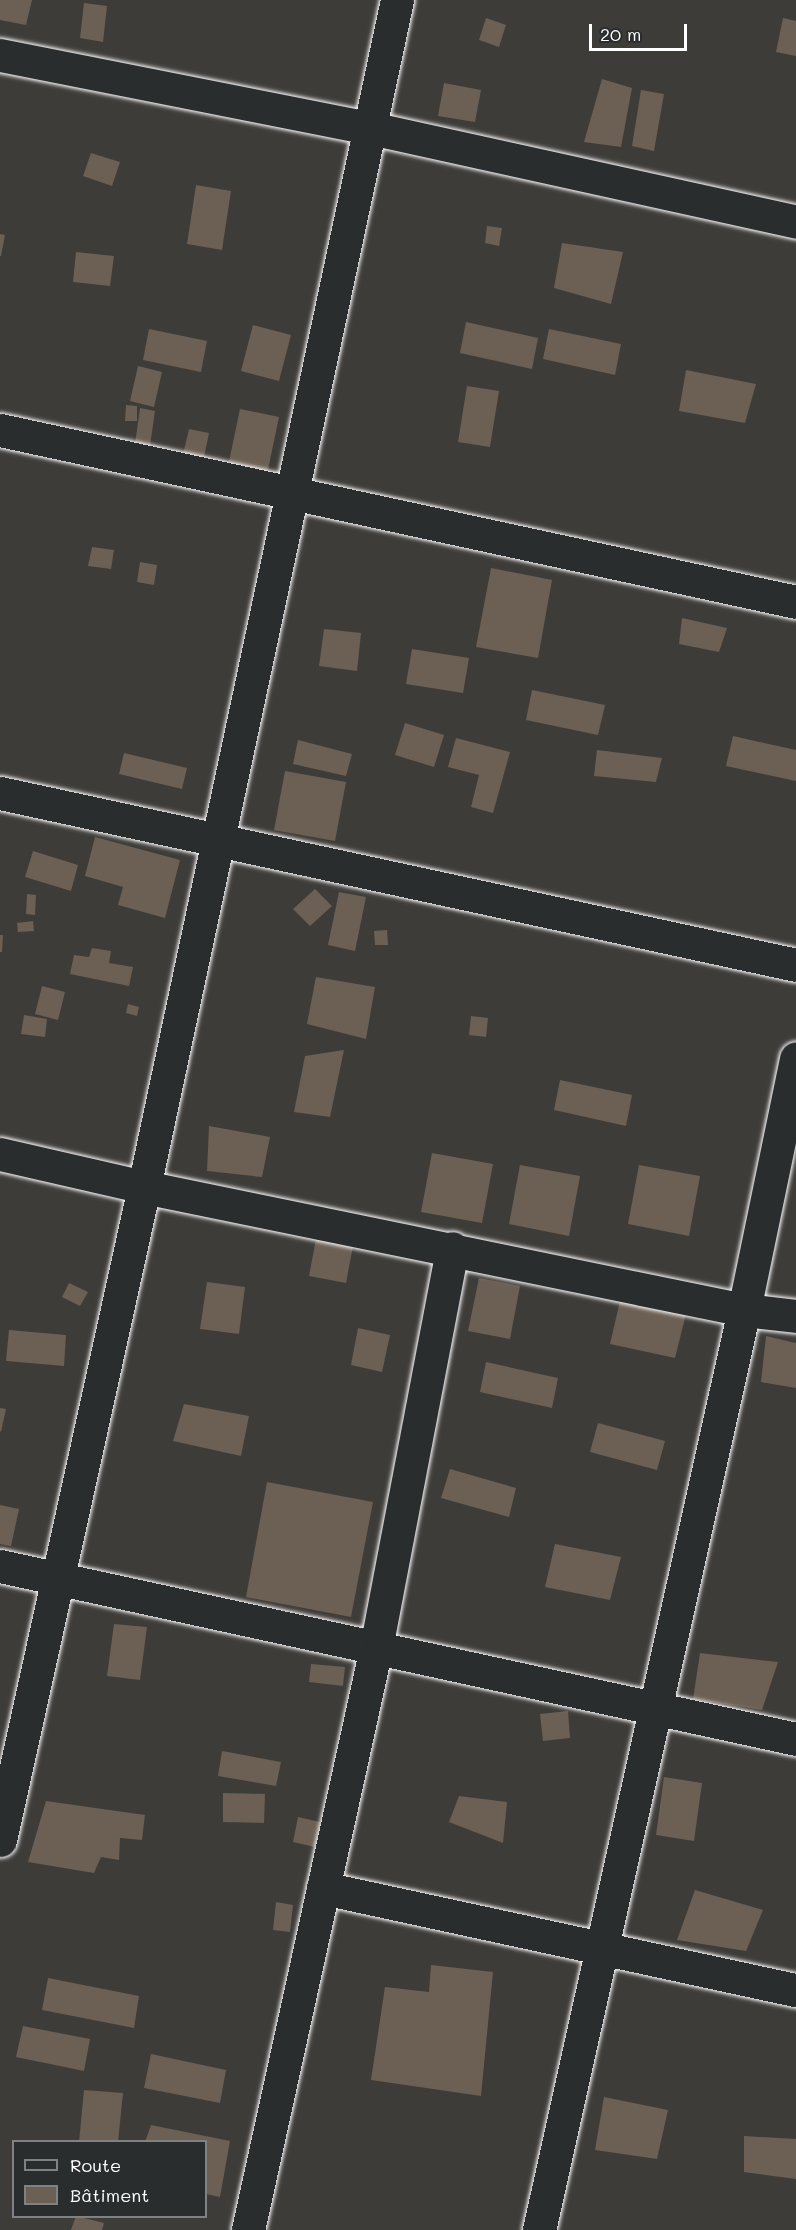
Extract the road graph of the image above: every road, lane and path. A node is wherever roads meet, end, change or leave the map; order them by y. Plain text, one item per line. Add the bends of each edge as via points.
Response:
1 (398, 0) edge
2 (0, 55) edge
3 (370, 128) junction
4 (796, 222) edge
5 (0, 430) edge
6 (291, 492) junction
7 (796, 602) edge
8 (0, 793) edge
9 (216, 839) junction
10 (796, 964) edge
11 (796, 1058) edge
12 (0, 1154) edge
13 (144, 1186) junction
14 (452, 1248) junction
15 (744, 1310) junction
16 (796, 1316) edge
17 (0, 1566) edge
18 (56, 1579) junction
19 (376, 1648) junction
20 (653, 1708) junction
21 (796, 1739) edge
22 (0, 1840) edge
23 (323, 1888) junction
24 (600, 1948) junction
25 (796, 1990) edge
26 (248, 2230) edge
27 (539, 2230) edge

1 - 3 street
2 - 3 street
3 - 4 street
3 - 6 street
5 - 6 street
6 - 7 street
6 - 9 street
8 - 9 street
9 - 10 street
9 - 13 street
11 - 15 street
12 - 13 street
13 - 14 street
13 - 18 street
14 - 15 street
14 - 19 street
15 - 16 street
15 - 20 street
17 - 18 street
18 - 19 street
18 - 22 street
19 - 20 street
19 - 23 street
20 - 21 street
20 - 24 street
23 - 24 street
23 - 26 street
24 - 25 street
24 - 27 street

